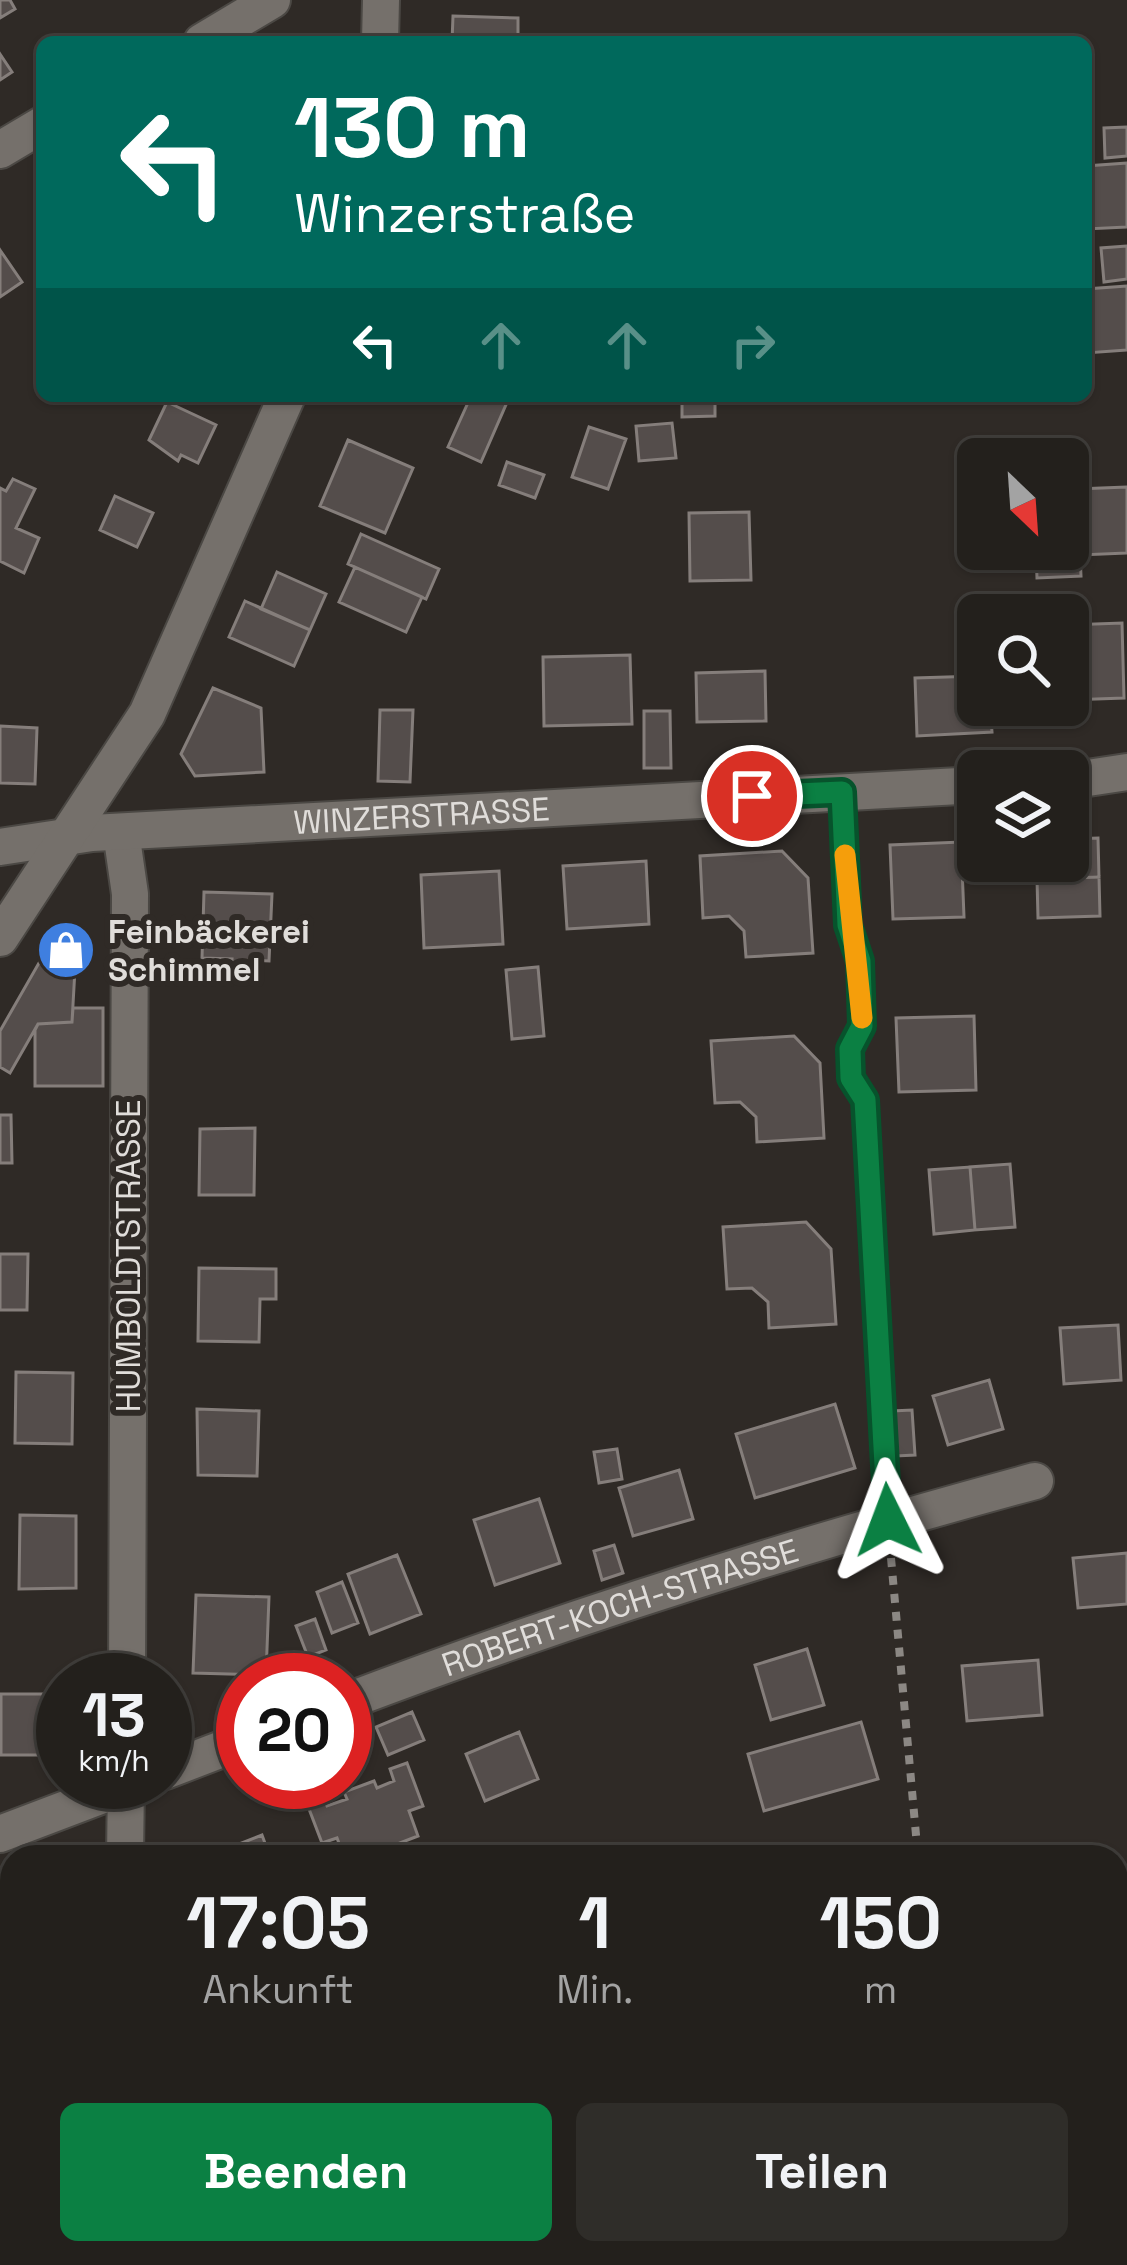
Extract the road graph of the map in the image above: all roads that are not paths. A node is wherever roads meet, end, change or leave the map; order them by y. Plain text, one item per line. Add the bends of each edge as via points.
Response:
1 (272, 0) edge
2 (381, 0) edge
3 (212, 36) edge
4 (380, 36) edge
5 (36, 129) edge
6 (0, 150) edge
7 (284, 402) edge
8 (1127, 772) edge
9 (1089, 778) edge
10 (957, 786) edge
11 (842, 792) junction
12 (121, 832) junction
13 (71, 835) junction
14 (0, 847) edge
15 (0, 938) edge
16 (1036, 1481) dead end
17 (888, 1520) junction
18 (127, 1653) edge
19 (372, 1692) edge
20 (64, 1809) edge
21 (128, 1809) edge
22 (0, 1834) edge
23 (126, 1845) edge

1 - 3 street
2 - 4 street
5 - 6 street
7 - 13 street via 147,714
8 - 9 street
10 - 11 street, WINZERSTRASSE
11 - 12 street, WINZERSTRASSE
11 - 17 lane via 848,925 860,961 862,1026 850,1049 851,1078 865,1100
12 - 13 street, WINZERSTRASSE
12 - 18 street, HUMBOLDTSTRASSE via 130,894
13 - 14 street, WINZERSTRASSE
13 - 15 street
16 - 17 street, ROBERT-KOCH-STRASSE
17 - 19 street, ROBERT-KOCH-STRASSE via 516,1637
20 - 22 street
21 - 23 street

